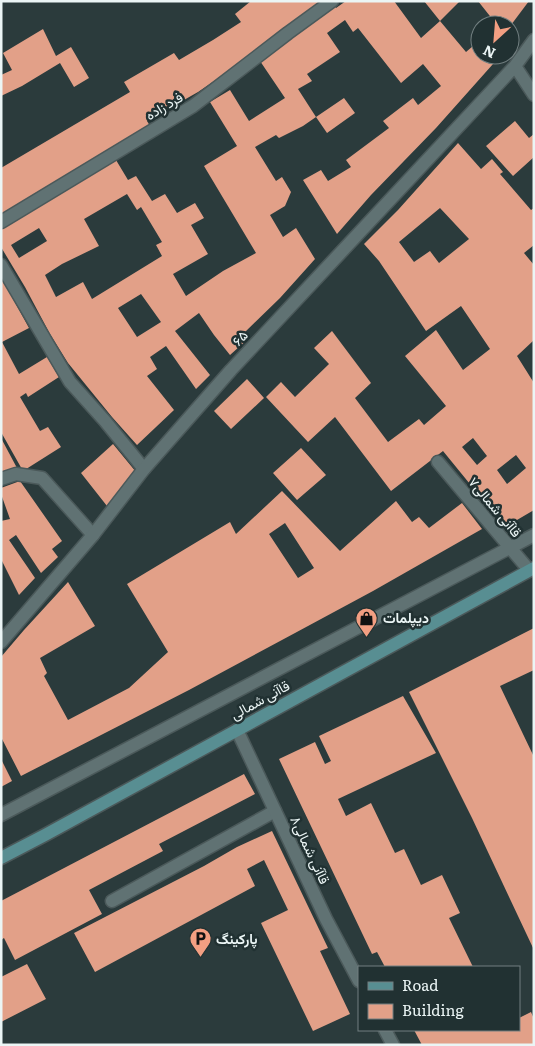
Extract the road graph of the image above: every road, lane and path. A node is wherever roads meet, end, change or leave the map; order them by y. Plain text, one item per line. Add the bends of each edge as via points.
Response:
1 (332, 1) edge
2 (534, 40) edge
3 (515, 66) junction
4 (534, 95) edge
5 (1, 222) edge
6 (1, 264) edge
7 (438, 462) dead end
8 (144, 469) junction
9 (1, 479) edge
10 (93, 534) junction
11 (534, 534) edge
12 (510, 548) junction
13 (532, 569) edge
14 (1, 642) edge
15 (237, 730) junction
16 (275, 811) junction
17 (1, 815) edge
18 (1, 858) edge
19 (112, 901) dead end
20 (358, 979) edge
21 (386, 1031) edge
22 (393, 1045) edge

1 - 5 street, فرد زاده via 193,106
2 - 3 street, ۶۵
3 - 4 street
3 - 8 street, ۶۵ via 255,344
6 - 8 street via 70,382
7 - 12 street, قاآنی شمالی۷
8 - 10 street, ۶۵
9 - 10 street via 16,474 42,478
10 - 14 street, ۶۵
11 - 12 street
12 - 13 street, قاآنی شمالی۷
12 - 17 street
13 - 15 main road, قاآنی شمالی
15 - 16 street, قاآنی شمالی۸
15 - 18 main road, قاآنی شمالی
16 - 19 street
16 - 20 street, قاآنی شمالی۸
21 - 22 street

